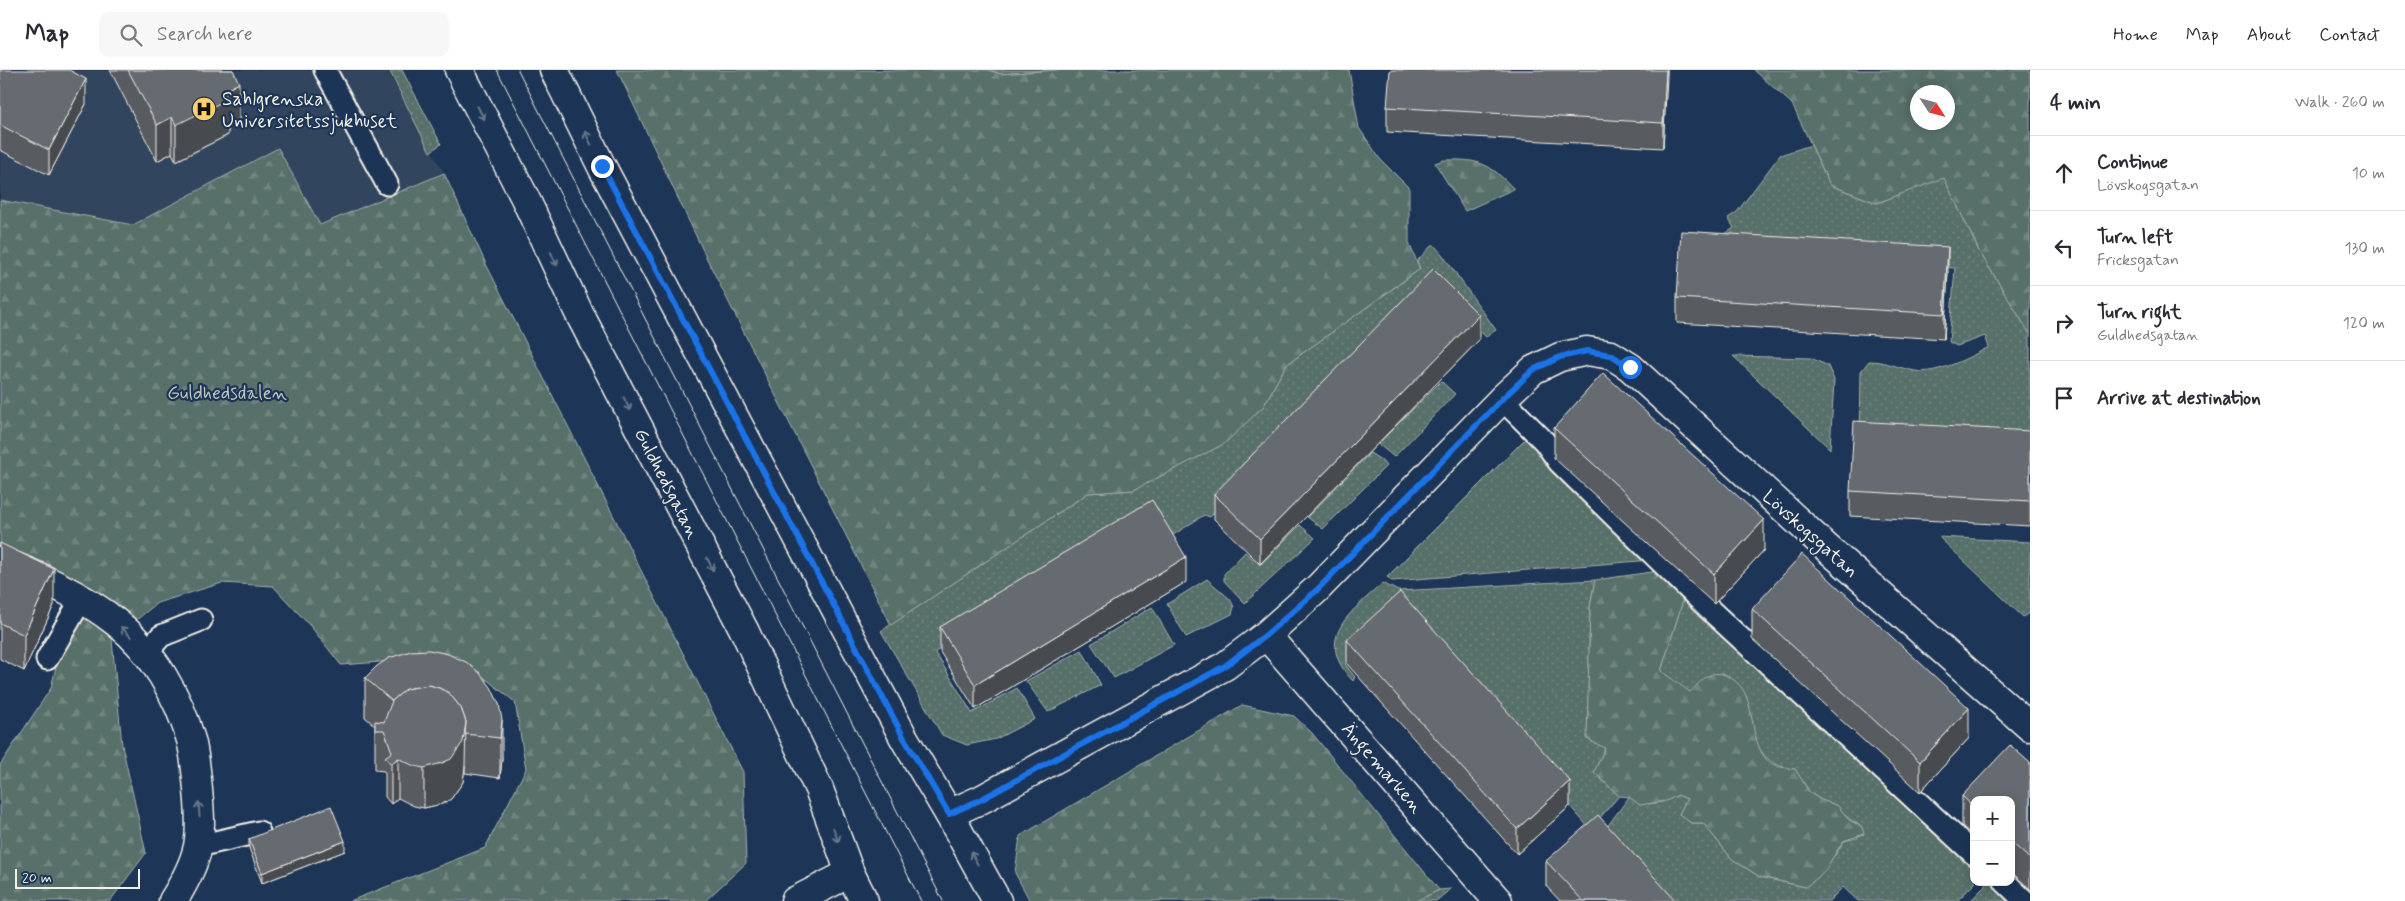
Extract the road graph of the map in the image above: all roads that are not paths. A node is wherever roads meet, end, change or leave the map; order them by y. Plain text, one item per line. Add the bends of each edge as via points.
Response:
1 (325, 70) edge
2 (459, 70) edge
3 (554, 70) edge
4 (387, 184) dead end
5 (1502, 399) junction
6 (0, 561) edge
7 (81, 600) junction
8 (201, 620) dead end
9 (1266, 635) junction
10 (146, 653) junction
11 (47, 659) dead end
12 (2030, 727) edge
13 (949, 814) junction
14 (259, 832) dead end
15 (198, 846) junction
16 (1970, 850) edge
17 (850, 873) junction
18 (2009, 886) edge
19 (173, 901) edge
20 (795, 901) edge
21 (864, 901) edge
22 (997, 901) edge
23 (1498, 901) edge
24 (2025, 901) edge

1 - 4 lane
2 -> 17 street, Guldhedsgatan via 525,198 579,313 745,632 819,789
13 -> 3 street via 895,721 606,175
5 - 9 street via 1317,590
5 - 12 street, Lövskogsgatan via 1533,370 1560,357 1587,351 1611,355 1630,367 1827,548
5 - 16 lane via 1544,441 1559,462 1709,609
6 - 7 street via 23,569
10 -> 7 street via 118,623
7 - 11 lane
8 - 10 lane via 162,636
9 - 13 street via 1225,666
9 - 23 street, Ängemarken
15 -> 10 street via 197,770 191,742 177,704
22 -> 13 street
14 - 15 lane
15 - 19 street
17 - 20 street
17 - 21 street, Guldhedsgatan
18 - 24 lane

